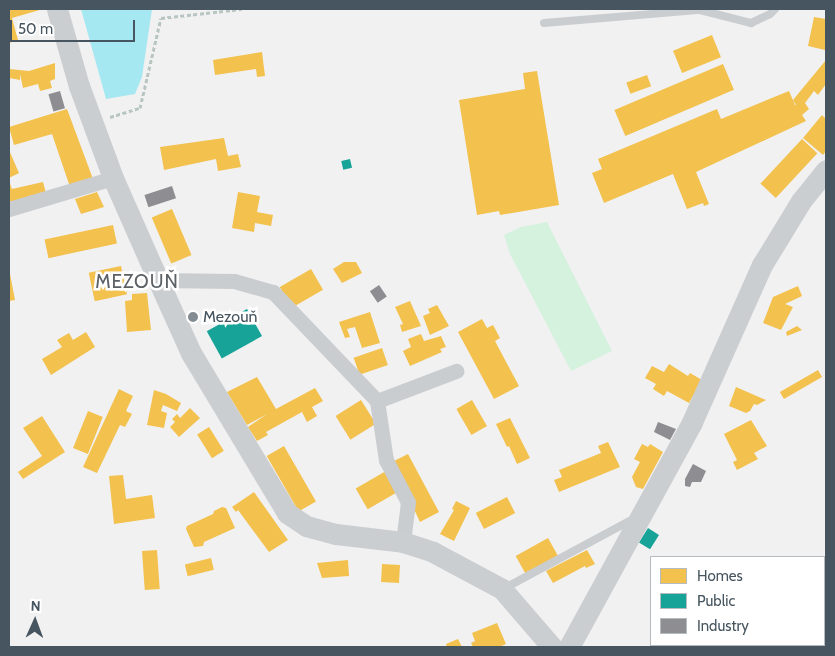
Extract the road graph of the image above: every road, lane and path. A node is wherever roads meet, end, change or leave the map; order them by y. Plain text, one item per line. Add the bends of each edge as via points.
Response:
1 (57, 9) edge
2 (241, 9) edge
3 (775, 9) edge
4 (544, 23) dead end
5 (92, 123) junction
6 (826, 170) edge
7 (113, 178) junction
8 (9, 209) edge
9 (158, 280) junction
10 (456, 371) dead end
11 (377, 401) junction
12 (640, 516) junction
13 (403, 542) junction
14 (502, 589) junction
15 (552, 647) edge
16 (569, 647) edge

1 - 5 street
2 - 5 path via 161,18 140,108
3 - 4 lane via 752,22 700,10
5 - 7 street
6 - 12 street via 801,200 762,265 692,422
7 - 8 street
7 - 9 street
9 - 11 street via 234,281 273,292
9 - 13 street via 191,353 287,513 306,526 336,534
10 - 11 street
11 - 13 street via 386,460 408,502
12 - 14 lane
12 - 16 street
13 - 14 street via 433,552
14 - 15 street

